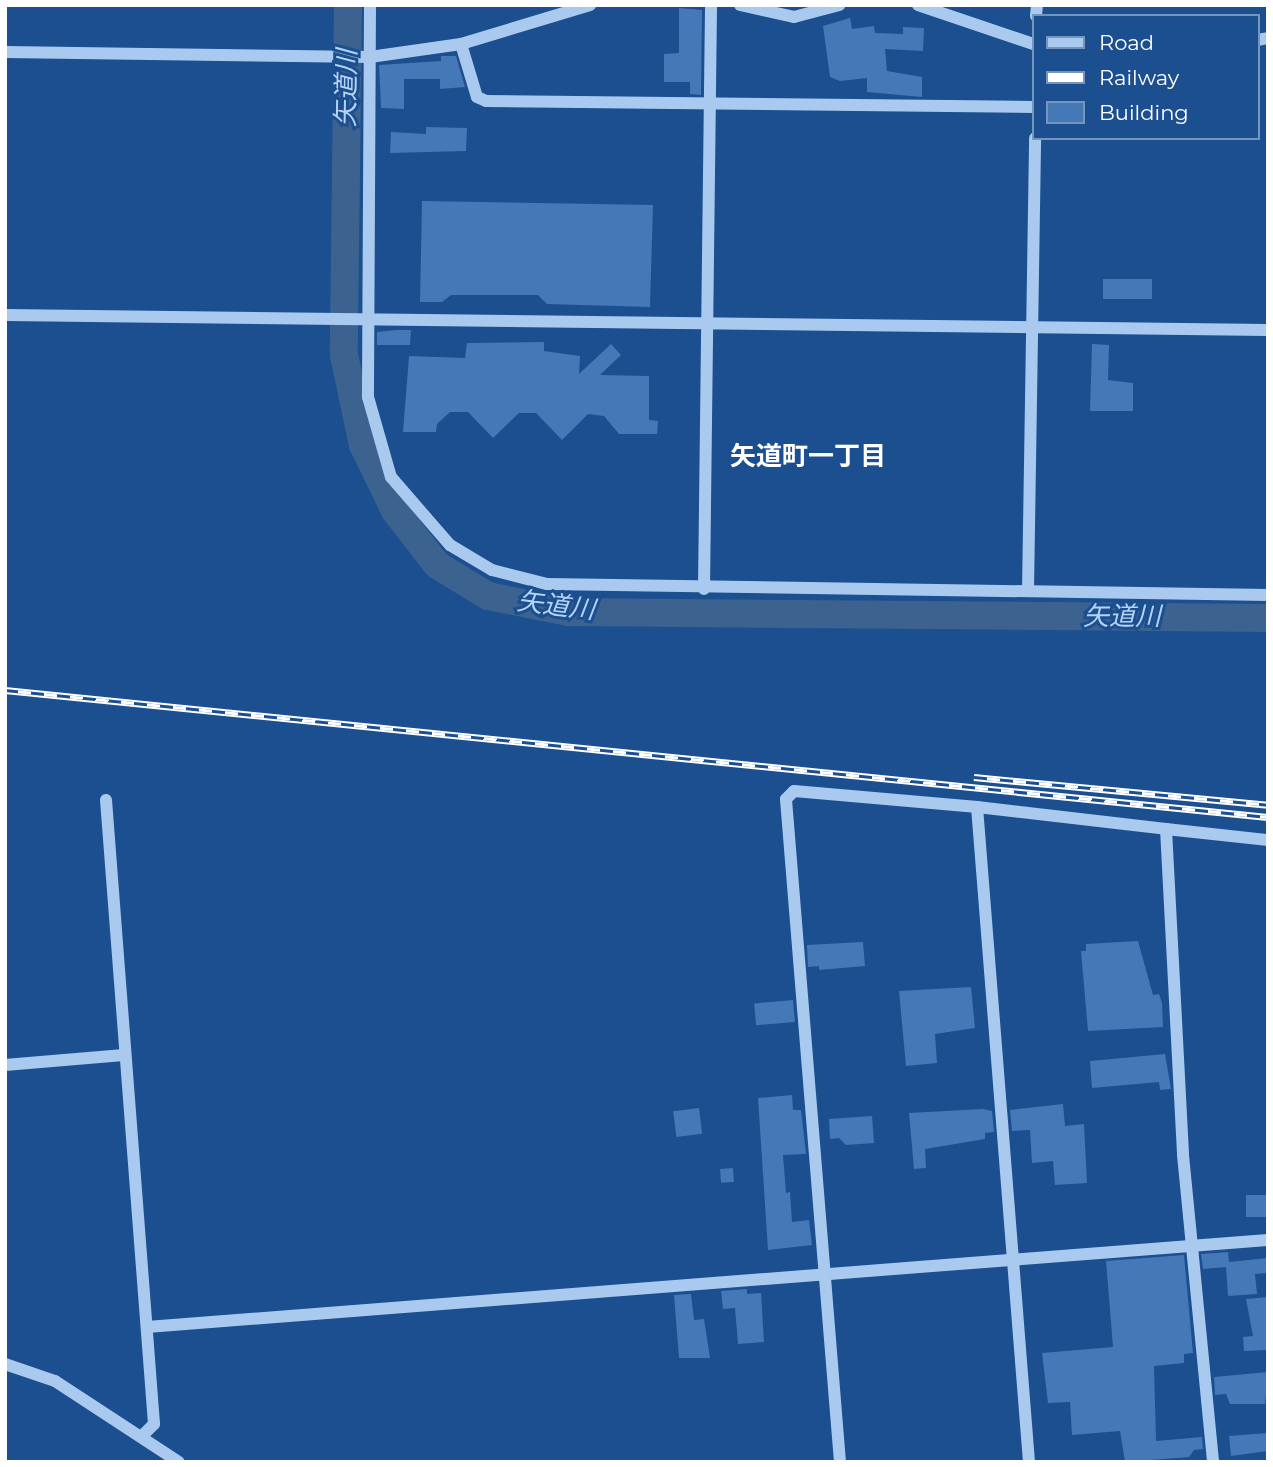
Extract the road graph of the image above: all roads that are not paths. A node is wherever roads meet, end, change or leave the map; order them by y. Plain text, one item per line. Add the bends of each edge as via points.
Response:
1 (370, 5) edge
2 (590, 5) edge
3 (711, 5) edge
4 (740, 5) edge
5 (839, 5) edge
6 (918, 5) edge
7 (461, 44) junction
8 (1032, 44) edge
9 (5, 52) edge
10 (367, 57) junction
11 (709, 103) junction
12 (1032, 107) edge
13 (1035, 140) edge
14 (5, 315) edge
15 (362, 321) junction
16 (706, 324) junction
17 (1031, 328) junction
18 (1268, 330) edge
19 (704, 589) junction
20 (1028, 591) junction
21 (1268, 595) edge
22 (106, 800) dead end
23 (976, 807) junction
24 (1166, 829) junction
25 (1268, 840) edge
26 (124, 1055) junction
27 (5, 1065) edge
28 (1268, 1240) edge
29 (1195, 1247) junction
30 (1010, 1261) junction
31 (826, 1275) junction
32 (147, 1327) junction
33 (5, 1364) edge
34 (142, 1436) junction
35 (179, 1462) edge
36 (840, 1462) edge
37 (1029, 1462) edge
38 (1213, 1462) edge

1 - 10 street
2 - 7 street
3 - 11 street
4 - 5 street via 794,17
6 - 8 street
7 - 10 street
7 - 11 street via 477,97 486,101
9 - 10 street
10 - 15 street
11 - 12 street
11 - 16 street
13 - 17 street
14 - 15 street
15 - 16 street
15 - 19 street via 368,397 391,477 450,545 492,570 547,584
16 - 17 street
16 - 19 street
17 - 18 street
17 - 20 street
19 - 20 street
20 - 21 street
22 - 26 street
23 - 24 street
23 - 30 street
23 - 31 street via 794,791 786,799
24 - 25 street
24 - 29 street via 1183,1155
26 - 27 street
26 - 32 street
28 - 29 street
29 - 30 street
29 - 38 street
30 - 31 street
30 - 37 street
31 - 32 street
31 - 36 street
32 - 34 street via 153,1424
33 - 34 street via 55,1381
34 - 35 street

